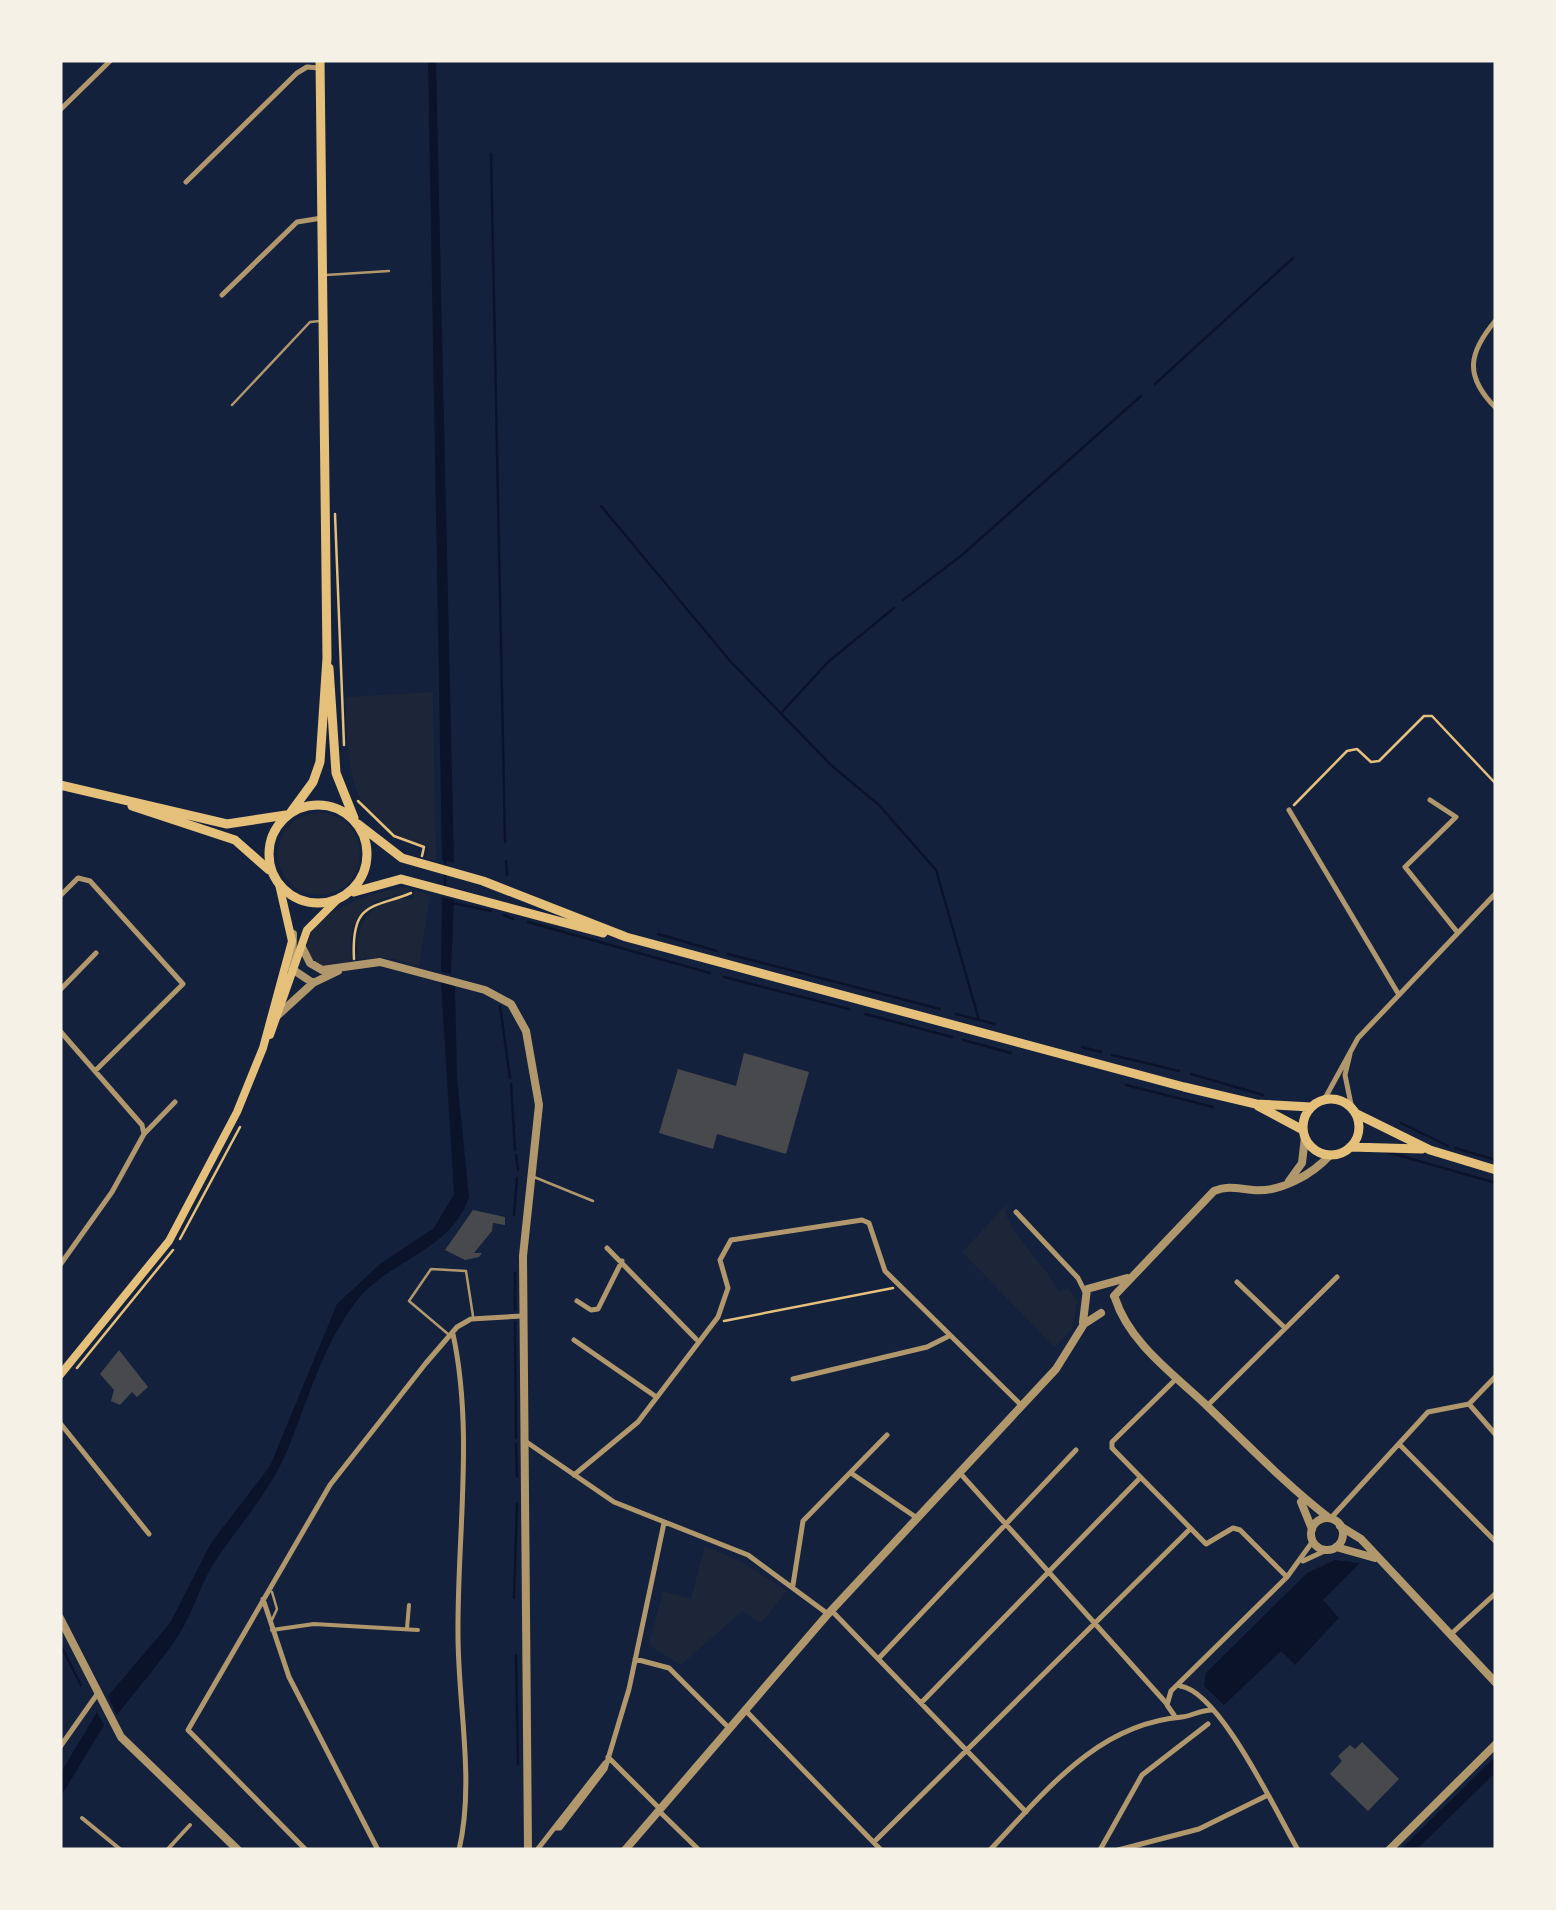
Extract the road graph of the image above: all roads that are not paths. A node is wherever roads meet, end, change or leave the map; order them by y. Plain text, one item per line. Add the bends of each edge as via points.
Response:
1 (111, 60) edge
2 (320, 64) edge
3 (60, 110) edge
4 (186, 182) dead end
5 (322, 218) junction
6 (389, 271) dead end
7 (322, 276) junction
8 (222, 295) dead end
9 (1496, 320) edge
10 (323, 321) junction
11 (232, 405) dead end
12 (1496, 408) edge
13 (327, 658) junction
14 (60, 785) edge
15 (1430, 800) dead end
16 (120, 801) junction
17 (1289, 810) road end
18 (289, 814) junction
19 (356, 822) junction
20 (272, 874) junction
21 (278, 884) junction
22 (1496, 893) edge
23 (60, 896) edge
24 (340, 898) junction
25 (292, 930) junction
26 (1458, 933) junction
27 (626, 937) junction
28 (302, 947) junction
29 (96, 953) dead end
30 (346, 967) junction
31 (293, 971) junction
32 (313, 984) junction
33 (60, 990) edge
34 (1399, 995) junction
35 (277, 1016) junction
36 (60, 1032) edge
37 (1352, 1046) junction
38 (262, 1048) junction
39 (96, 1071) junction
40 (1324, 1100) junction
41 (175, 1102) dead end
42 (1256, 1104) junction
43 (1312, 1106) junction
44 (1353, 1111) junction
45 (1304, 1133) junction
46 (144, 1134) junction
47 (1350, 1147) junction
48 (1430, 1150) junction
49 (1330, 1154) junction
50 (1496, 1170) edge
51 (529, 1175) junction
52 (1289, 1182) junction
53 (593, 1201) dead end
54 (1016, 1212) dead end
55 (608, 1248) dead end
56 (622, 1261) junction
57 (60, 1265) edge
58 (1128, 1277) junction
59 (1337, 1277) dead end
60 (1078, 1278) junction
61 (1236, 1282) dead end
62 (1097, 1283) junction
63 (1085, 1297) junction
64 (1114, 1297) junction
65 (578, 1300) dead end
66 (1103, 1312) junction
67 (523, 1316) junction
68 (473, 1318) junction
69 (1123, 1320) junction
70 (1082, 1326) junction
71 (1284, 1327) junction
72 (451, 1334) junction
73 (950, 1336) junction
74 (574, 1340) dead end
75 (697, 1340) junction
76 (60, 1376) edge
77 (1496, 1376) edge
78 (1177, 1378) junction
79 (793, 1379) dead end
80 (655, 1396) junction
81 (1469, 1404) junction
82 (1020, 1406) junction
83 (1207, 1406) junction
84 (60, 1422) edge
85 (888, 1435) dead end
86 (1496, 1436) edge
87 (525, 1441) junction
88 (1400, 1445) junction
89 (1076, 1450) dead end
90 (959, 1472) junction
91 (851, 1473) junction
92 (574, 1475) junction
93 (1140, 1478) junction
94 (1299, 1498) junction
95 (917, 1518) junction
96 (1334, 1522) junction
97 (664, 1523) junction
98 (1007, 1524) junction
99 (1190, 1529) junction
100 (1312, 1529) junction
101 (149, 1534) dead end
102 (1313, 1541) junction
103 (1496, 1542) edge
104 (1332, 1548) junction
105 (1379, 1560) junction
106 (1300, 1562) junction
107 (1051, 1572) junction
108 (1287, 1576) junction
109 (793, 1584) junction
110 (268, 1589) junction
111 (1496, 1593) edge
112 (263, 1598) junction
113 (410, 1606) dead end
114 (830, 1612) junction
115 (60, 1618) edge
116 (1096, 1620) junction
117 (271, 1626) junction
118 (407, 1628) junction
119 (418, 1630) dead end
120 (1450, 1635) junction
121 (879, 1658) junction
122 (636, 1659) junction
123 (1196, 1668) junction
124 (1496, 1683) edge
125 (1178, 1686) junction
126 (1196, 1694) junction
127 (100, 1696) junction
128 (921, 1703) junction
129 (1167, 1704) junction
130 (1212, 1710) junction
131 (746, 1711) junction
132 (1192, 1714) junction
133 (1177, 1716) junction
134 (1153, 1719) junction
135 (1208, 1724) dead end
136 (730, 1729) junction
137 (1496, 1744) edge
138 (60, 1747) edge
139 (965, 1748) junction
140 (606, 1760) junction
141 (1266, 1796) junction
142 (660, 1810) junction
143 (1026, 1812) junction
144 (82, 1818) dead end
145 (190, 1825) dead end
146 (874, 1842) junction
147 (1144, 1847) edge
148 (121, 1850) edge
149 (167, 1850) edge
150 (238, 1850) edge
151 (306, 1850) edge
152 (378, 1850) edge
153 (459, 1850) edge
154 (528, 1850) edge
155 (537, 1850) edge
156 (626, 1850) edge
157 (699, 1850) edge
158 (881, 1850) edge
159 (990, 1850) edge
160 (1100, 1850) edge
161 (1118, 1850) edge
162 (1298, 1850) edge
163 (1389, 1850) edge

1 - 3 street
2 - 4 street via 298,74
2 - 5 main road
5 - 7 main road
5 - 8 street via 297,222
6 - 7 lane
7 - 10 main road
9 - 12 street via 1471,362 1477,388
10 - 11 lane via 310,322
10 - 13 main road
13 - 18 main road via 320,762
13 - 19 main road via 336,772
14 - 16 main road
15 - 26 street via 1456,818 1406,867
16 - 18 main road via 227,824
16 - 20 main road via 235,840
17 - 34 street
18 - 19 main road via 324,804
18 - 20 main road via 268,848
19 - 24 main road via 366,864 358,883
19 - 27 main road via 387,850
20 - 21 main road
21 - 24 main road via 308,902
21 - 25 main road
22 - 26 street
23 - 39 street via 78,878 90,881 182,984
24 - 27 main road via 388,879 431,884
24 - 28 main road via 310,925
25 - 31 street
25 - 38 main road
26 - 34 street
27 - 42 main road
28 - 30 street via 317,968
28 - 31 main road
29 - 33 street
30 - 32 street
30 - 51 street via 380,962 490,992 511,1004 526,1031 539,1106
31 - 32 street
31 - 35 main road
32 - 35 street
34 - 37 street
35 - 38 main road
36 - 39 street
37 - 40 street
37 - 44 street via 1346,1075
38 - 76 main road via 176,1231
39 - 46 street
40 - 43 main road
40 - 44 main road via 1339,1100
41 - 46 street
42 - 43 main road
42 - 45 main road
43 - 45 main road
44 - 47 main road via 1358,1130
44 - 48 main road
45 - 49 main road via 1318,1151
45 - 52 street via 1302,1163
46 - 57 street
47 - 48 main road
47 - 49 main road
48 - 50 main road
49 - 52 street
51 - 53 lane
51 - 67 street
52 - 58 street via 1214,1192
54 - 60 street
55 - 56 street
56 - 65 street via 598,1309
56 - 75 street
58 - 62 street
58 - 64 street
59 - 71 street
60 - 62 street
60 - 63 street
61 - 71 street
62 - 63 street
62 - 64 street
63 - 66 street via 1091,1310
63 - 70 street
64 - 66 street
64 - 69 street
66 - 69 street
66 - 70 street
67 - 68 street
67 - 87 street
68 - 72 street
68 - 72 lane via 466,1271 431,1268 409,1301
69 - 78 street
70 - 82 street via 1062,1361
71 - 83 street
72 - 110 street via 330,1485
72 - 153 street via 462,1441
73 - 75 street via 882,1268 874,1230 862,1220 731,1240 720,1260 727,1294
73 - 79 street
73 - 82 street
74 - 80 street
75 - 80 street
77 - 81 street
78 - 83 street
78 - 93 street via 1112,1442
80 - 92 street via 638,1422
81 - 86 street
81 - 88 street via 1428,1412
82 - 90 street
83 - 94 street
84 - 101 street
85 - 91 street
87 - 92 street
87 - 154 street
88 - 96 street via 1335,1509
88 - 103 street
89 - 98 street
90 - 95 street
90 - 98 street
91 - 95 street
91 - 109 street via 803,1521
92 - 97 street
93 - 99 street
93 - 107 street
94 - 96 street
94 - 100 street
95 - 114 street
96 - 100 street via 1317,1522
96 - 104 street via 1341,1540
96 - 105 street
97 - 109 street via 737,1550
97 - 122 street
98 - 107 street
98 - 121 street
99 - 108 street via 1210,1545 1226,1531 1240,1530
99 - 116 street
100 - 102 street
102 - 104 street
102 - 106 street
104 - 105 street
104 - 106 street
105 - 120 street
106 - 108 street
107 - 116 street
107 - 128 street
108 - 123 street
109 - 114 street
110 - 112 street
110 - 117 lane via 277,1609
111 - 120 street
112 - 117 street
112 - 151 street via 188,1730
113 - 118 street
114 - 121 street
114 - 131 street
115 - 127 street
116 - 129 street
116 - 139 street
117 - 118 street
117 - 152 street via 301,1702
118 - 119 street
120 - 124 street
121 - 128 street
122 - 136 street via 669,1668
122 - 140 street
123 - 125 street
123 - 126 street
125 - 126 street
125 - 129 street
126 - 130 street
126 - 132 street
127 - 138 street
127 - 150 street via 126,1743
128 - 139 street
129 - 133 street
129 - 134 street
130 - 132 street
130 - 141 street via 1228,1726
131 - 136 street
131 - 146 street
132 - 133 street
133 - 134 street
134 - 143 street via 1113,1736
135 - 160 street via 1142,1775
136 - 142 street
137 - 163 street
139 - 143 street
139 - 146 street
140 - 142 street
140 - 155 street
141 - 147 street
141 - 162 street
142 - 156 street
142 - 157 street
143 - 159 street
144 - 148 street
145 - 149 street
146 - 158 street
147 - 161 street

